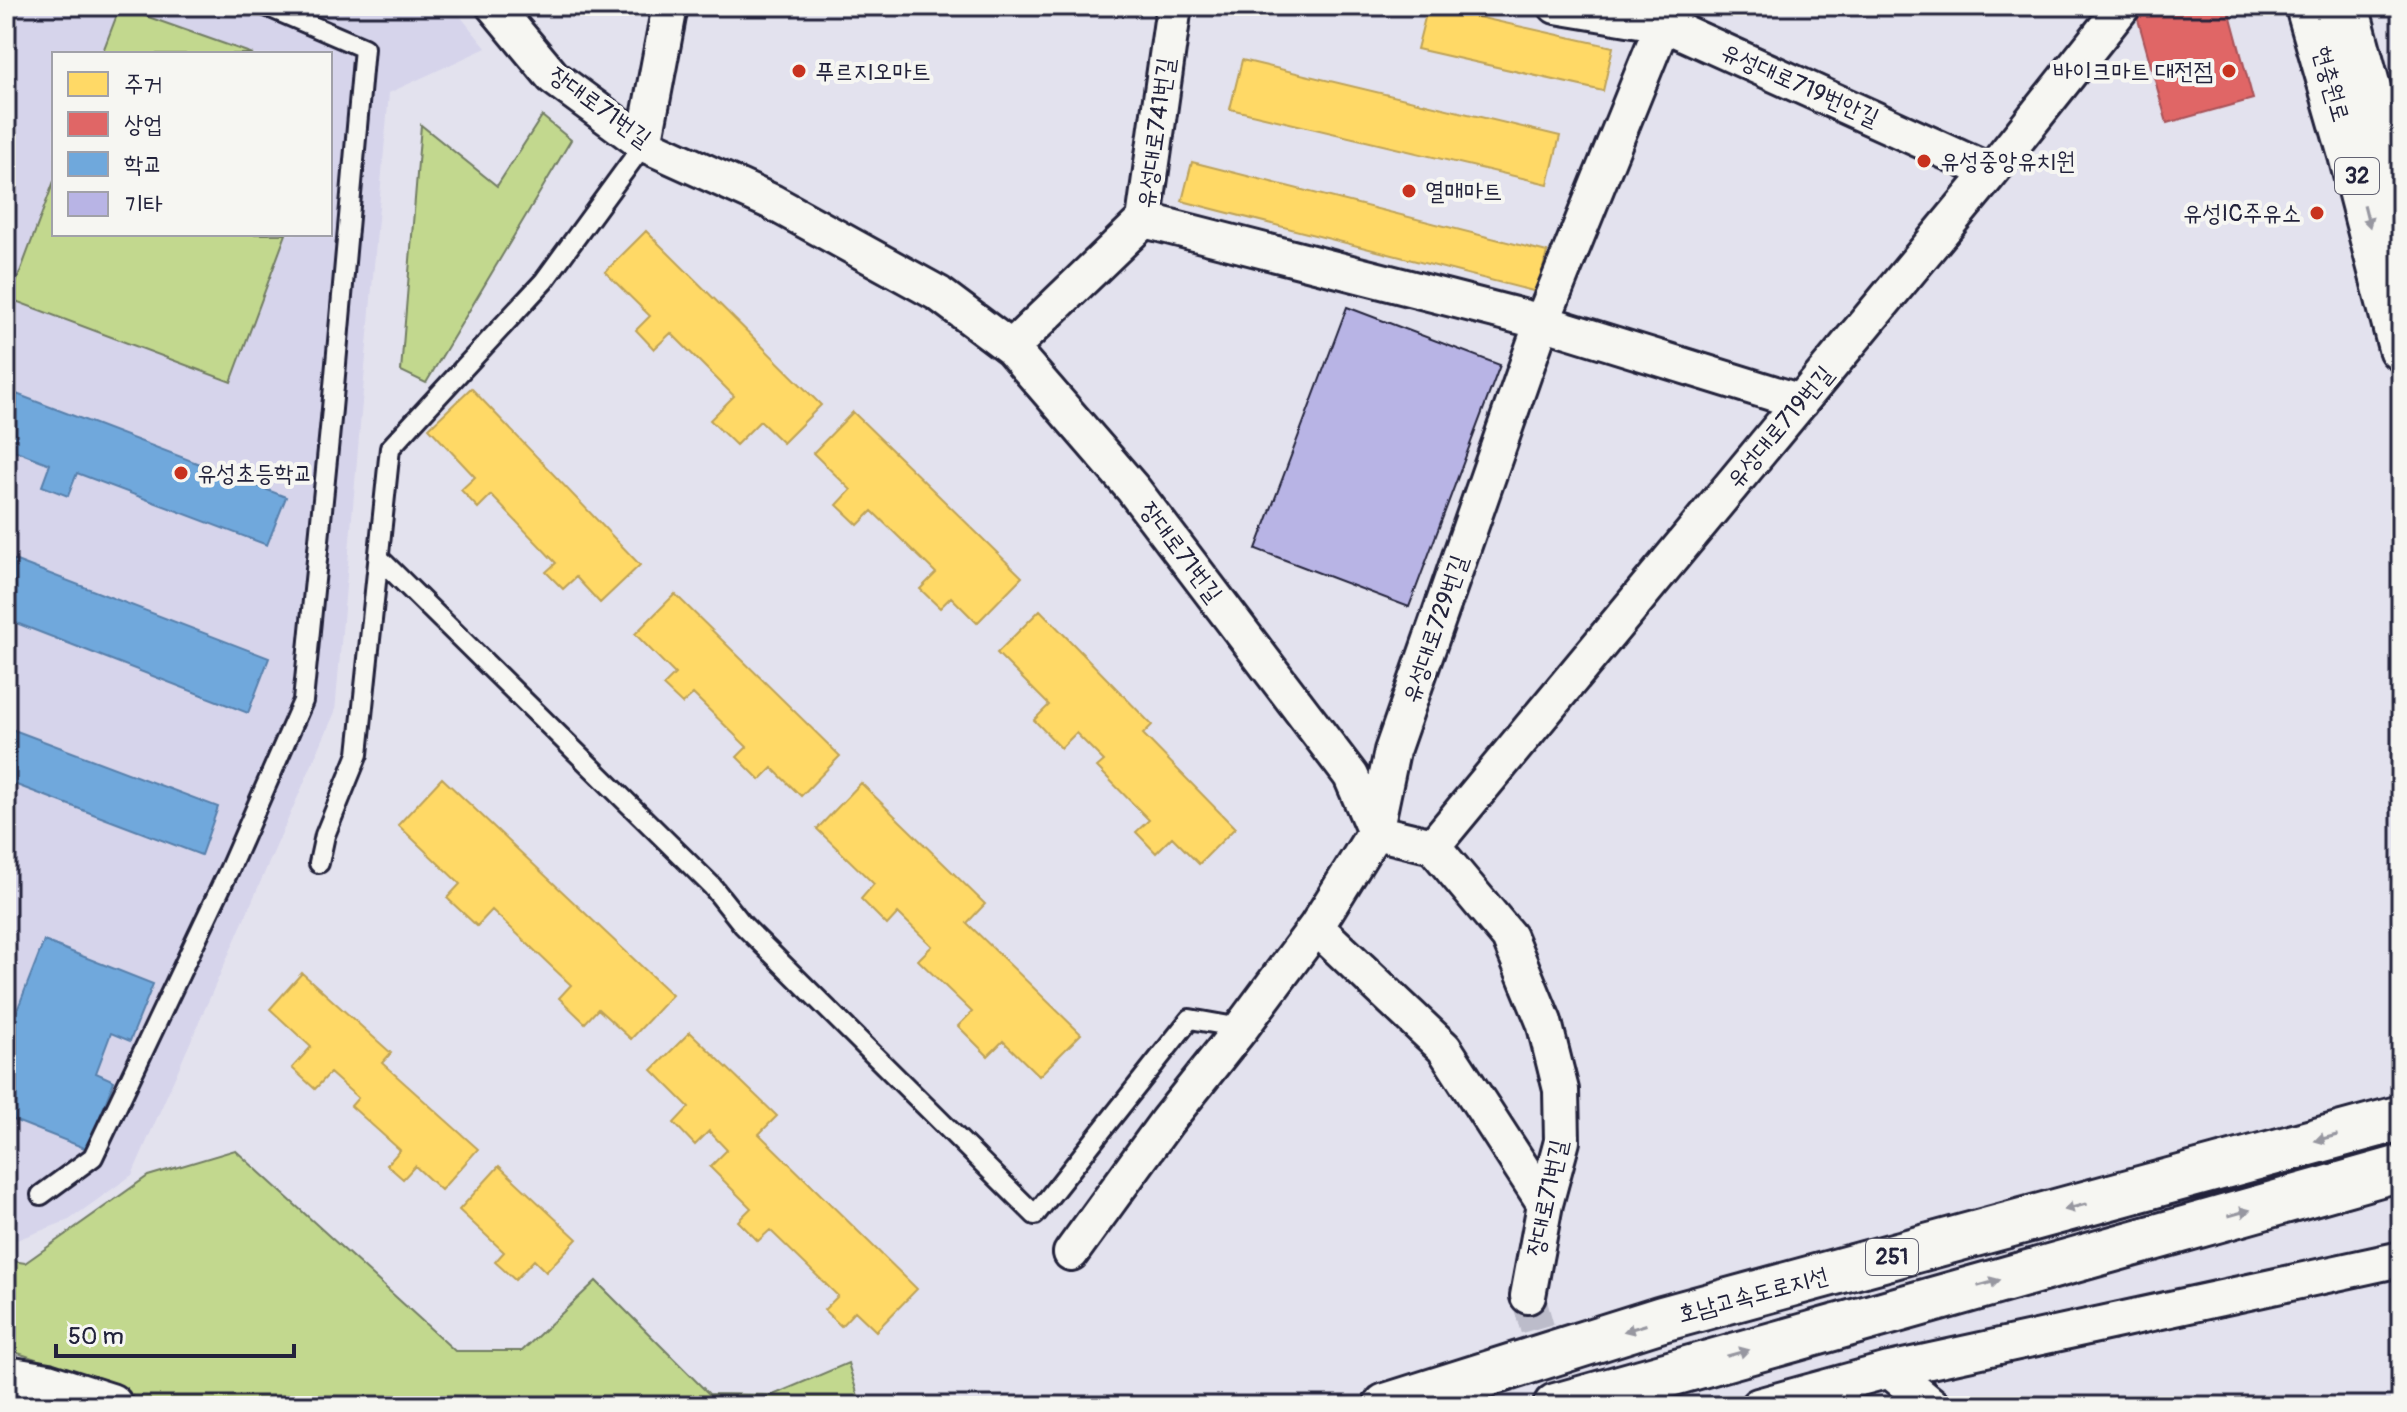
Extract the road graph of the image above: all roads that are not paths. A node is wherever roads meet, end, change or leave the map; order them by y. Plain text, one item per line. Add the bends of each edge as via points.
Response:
1 (266, 6) edge
2 (494, 6) edge
3 (670, 6) edge
4 (1174, 6) edge
5 (1556, 6) edge
6 (2123, 6) edge
7 (2308, 6) edge
8 (2346, 6) edge
9 (2362, 6) edge
10 (1667, 15) edge
11 (644, 144) junction
12 (2384, 147) junction
13 (1991, 172) junction
14 (2401, 211) edge
15 (1144, 220) junction
16 (1542, 322) junction
17 (1011, 348) junction
18 (2401, 348) edge
19 (1801, 402) junction
20 (379, 558) junction
21 (1375, 832) junction
22 (1433, 846) junction
23 (319, 863) dead end
24 (1316, 927) junction
25 (1241, 1028) junction
26 (2401, 1118) edge
27 (2401, 1168) edge
28 (41, 1195) dead end
29 (1545, 1204) junction
30 (1071, 1253) dead end
31 (2401, 1259) edge
32 (1528, 1296) tunnel mouth
33 (1889, 1370) junction
34 (6, 1379) edge
35 (6, 1404) edge
36 (15, 1406) edge
37 (110, 1406) edge
38 (1386, 1406) edge
39 (1556, 1406) edge
40 (1758, 1406) edge
41 (1933, 1406) edge

1 - 28 lane via 364,48 303,701 93,1157
2 - 11 street, 장대로71번길 via 553,77
3 - 11 street
4 - 15 street, 유성대로741번길
5 - 10 street, 유성대로719번안길
6 - 13 street, 유성대로719번길
7 -> 18 main road, 현충원로 / 32
8 - 12 main road
9 - 12 main road
10 - 13 street, 유성대로719번안길
10 - 16 street, 유성대로729번길
11 - 17 street, 장대로71번길 via 772,202 939,294
11 - 20 lane via 544,281 390,448
12 - 14 main road, 32
13 - 19 street, 유성대로719번길
15 - 16 street
15 - 17 street, 유성대로741번길
16 - 19 street
16 - 21 street, 유성대로729번길 via 1392,751
17 - 21 street, 장대로71번길 via 1133,489 1351,776
19 - 22 street, 유성대로719번길
20 - 23 lane via 358,754
20 - 25 lane via 1035,1215 1190,1019
21 - 22 street
21 - 24 street, 유성대로729번길
22 - 29 street, 장대로71번길 via 1509,937 1544,1022 1561,1090 1562,1141
24 - 25 street, 유성대로729번길
24 - 29 street via 1444,1048
25 - 30 street, 유성대로729번길
26 -> 38 main road, 호남고속도로지선 / 251 via 1662,1319
39 -> 27 main road, 251
29 - 32 street, 장대로71번길
31 - 33 street
33 - 40 street
33 - 41 street
34 - 37 main road
35 - 36 main road

